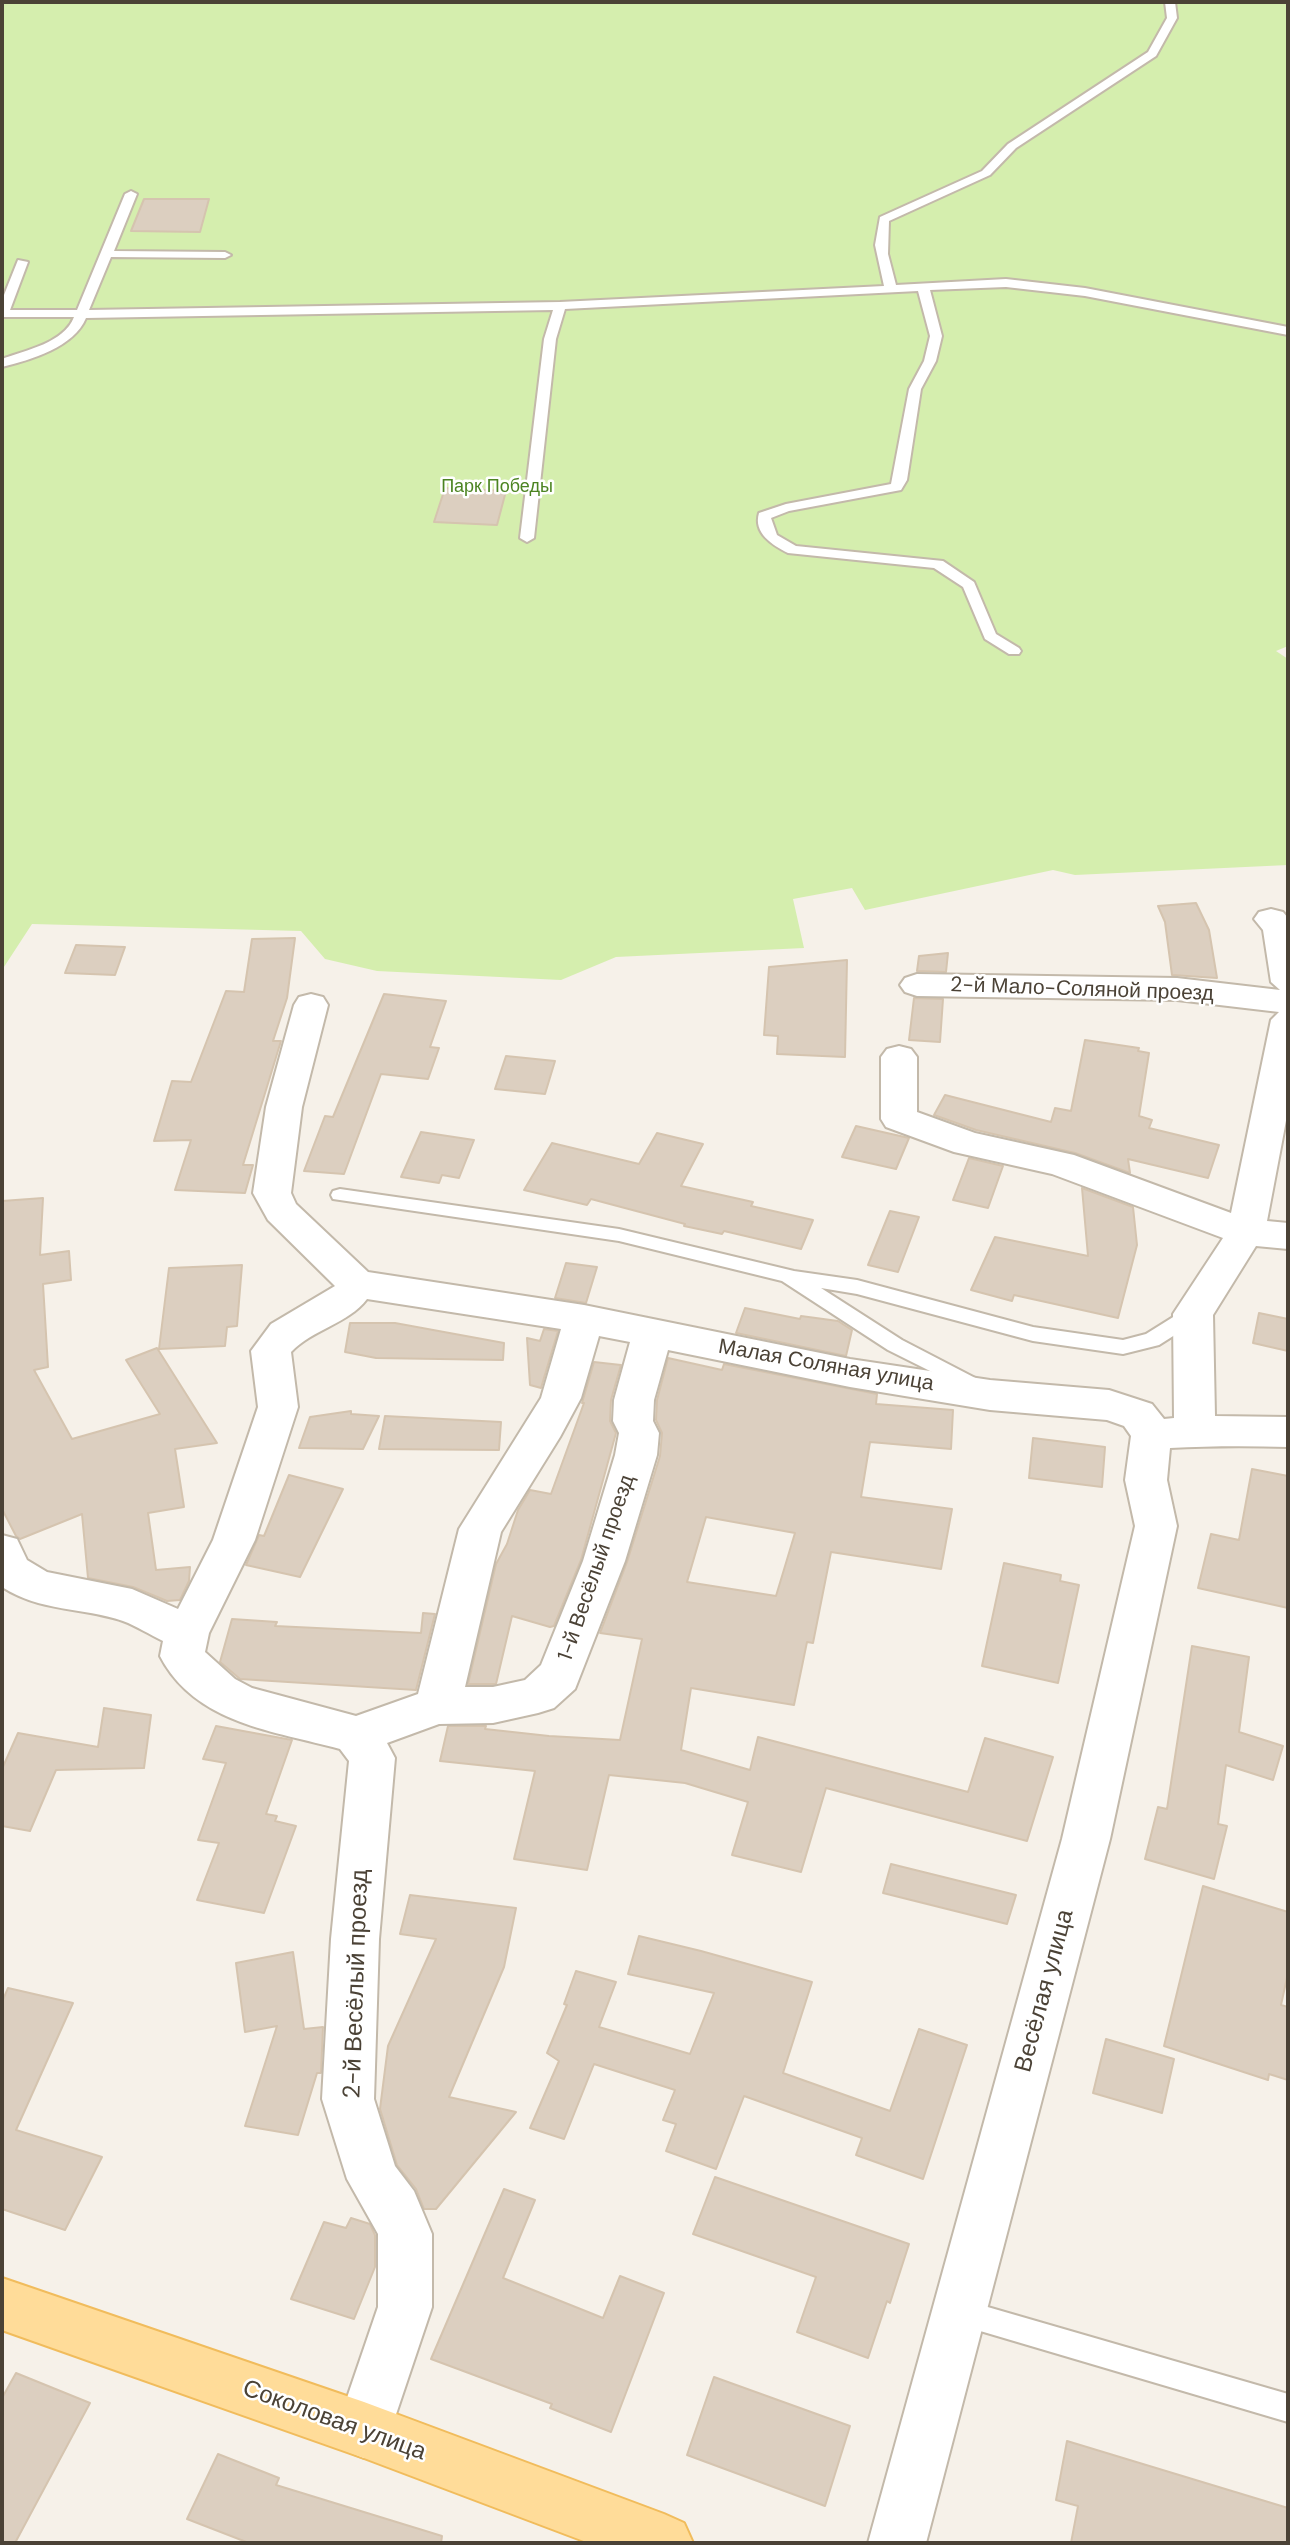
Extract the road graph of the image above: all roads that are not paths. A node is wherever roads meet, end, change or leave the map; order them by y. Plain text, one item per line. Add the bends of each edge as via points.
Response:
1 (1170, 2) edge
2 (131, 194) dead end
3 (107, 254) junction
4 (225, 255) dead end
5 (22, 262) dead end
6 (923, 288) junction
7 (891, 289) junction
8 (560, 306) junction
9 (2, 313) edge
10 (83, 314) junction
11 (1288, 331) edge
12 (2, 363) edge
13 (527, 538) dead end
14 (1014, 651) dead end
15 (1271, 919) dead end
16 (1288, 982) edge
17 (917, 985) dead end
18 (1288, 1002) edge
19 (311, 1005) dead end
20 (1288, 1020) edge
21 (899, 1057) dead end
22 (340, 1195) dead end
23 (1246, 1232) junction
24 (1288, 1236) edge
25 (788, 1276) junction
26 (357, 1284) junction
27 (1193, 1314) junction
28 (584, 1319) junction
29 (653, 1332) junction
30 (990, 1395) junction
31 (1288, 1432) edge
32 (1174, 1434) junction
33 (2, 1551) edge
34 (187, 1633) junction
35 (438, 1706) junction
36 (356, 1735) junction
37 (2, 2304) edge
38 (959, 2311) junction
39 (1288, 2409) edge
40 (364, 2430) junction
41 (664, 2543) edge
42 (897, 2543) edge

1 - 7 lane via 1172,18 1152,54 1012,146 986,173 884,219 883,267
2 - 3 lane
3 - 4 lane
3 - 10 lane
5 - 9 lane
6 - 7 lane
6 - 11 lane via 1030,285
6 - 14 lane via 936,336 930,361 915,389 900,481 896,487 786,508 764,516 764,527 772,540 793,550 939,564 969,586 990,636
7 - 8 lane
8 - 10 lane
8 - 13 lane via 550,339
9 - 10 lane
10 - 12 lane via 76,328 56,343
15 - 16 street via 1279,928
17 - 18 street, 2-й Мало-Соляной проезд via 1177,989
19 - 26 street via 284,1107 272,1193 281,1211
20 - 23 street
21 - 23 street via 899,1119 967,1143 1061,1164
22 - 25 lane via 619,1235
23 - 24 street
23 - 27 street
25 - 27 lane via 857,1287 1033,1334 1123,1347 1152,1340
25 - 30 lane via 895,1345
26 - 28 street, Малая Соляная улица
26 - 34 street via 345,1300 298,1324 271,1351 278,1406 234,1540
27 - 32 street, Весёлая улица
28 - 29 street, Малая Соляная улица
28 - 35 street via 561,1398 480,1529
29 - 30 street, Малая Соляная улица via 850,1373
29 - 35 street, 1-й Весёлый проезд via 634,1400 633,1421 639,1433 636,1455 604,1561 559,1676 538,1695 493,1705
30 - 32 street, Малая Соляная улица via 1109,1405
31 - 32 street
32 - 38 street, Весёлая улица via 1150,1439 1146,1480 1156,1526 1086,1839
33 - 34 street via 10,1571 36,1587 132,1606
34 - 36 street via 182,1656 205,1682 263,1711
35 - 36 street, 1-й Весёлый проезд
36 - 40 street, 2-й Весёлый проезд via 372,1758 355,1939 348,2099 373,2179 396,2209 405,2234 405,2307
37 - 40 main road, Соколовая улица
38 - 39 lane
38 - 42 street, Весёлая улица
40 - 41 main road, Соколовая улица

